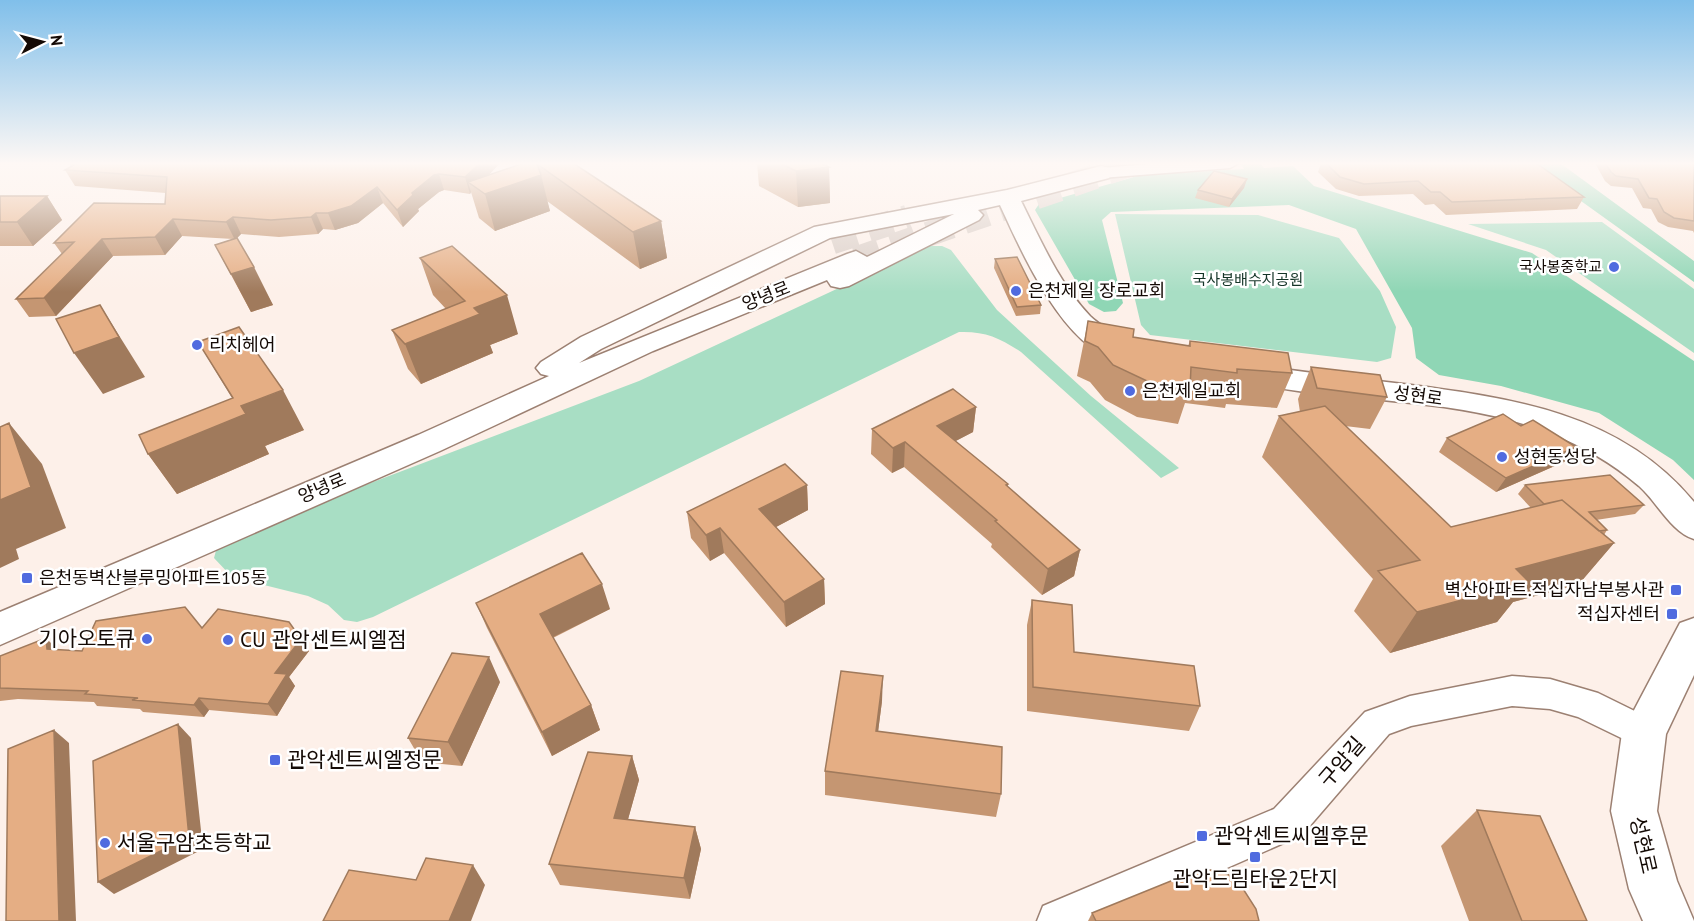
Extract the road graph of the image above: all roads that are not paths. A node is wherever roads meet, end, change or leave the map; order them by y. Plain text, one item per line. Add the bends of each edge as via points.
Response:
1 (967, 206) edge
2 (988, 206) edge
3 (1012, 206) edge
4 (827, 237) junction
5 (868, 260) junction
6 (643, 345) junction
7 (1148, 360) edge
8 (1222, 369) edge
9 (429, 443) junction
10 (1694, 526) edge
11 (0, 628) edge
12 (1694, 634) edge
13 (1644, 733) junction
14 (1058, 921) edge
15 (1670, 921) edge

1 - 4 main road
2 - 5 main road
3 - 7 main road via 1058,298 1099,339
4 - 5 main road via 841,230 869,236 880,246
4 - 6 main road, 양녕로
4 - 9 main road via 591,343
5 - 6 main road, 양녕로
5 - 9 main road via 871,267 626,374
6 - 9 main road, 양녕로
8 - 10 main road, 성현로 via 1501,407 1537,417 1584,433 1634,463 1674,498
9 - 11 main road, 양녕로
12 - 13 main road, 성현로
13 - 14 street, 구암길 via 1586,704 1550,694 1512,691 1410,711 1377,723 1288,822
13 - 15 main road, 성현로 via 1634,811 1654,889

